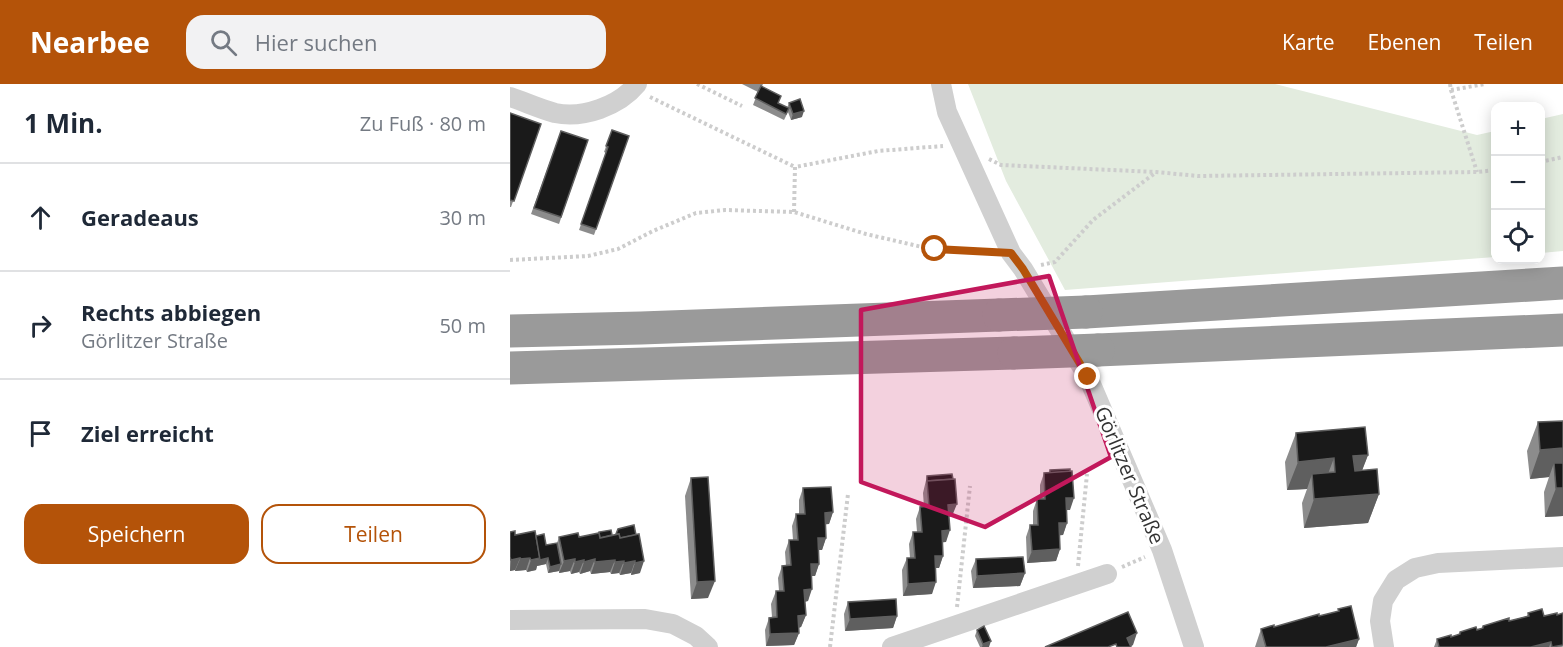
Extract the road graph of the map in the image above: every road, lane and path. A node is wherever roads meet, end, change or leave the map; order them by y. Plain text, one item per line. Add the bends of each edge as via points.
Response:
1 (697, 84) edge
2 (941, 84) edge
3 (1450, 84) edge
4 (1485, 84) edge
5 (635, 87) edge
6 (1451, 90) junction
7 (510, 97) edge
8 (742, 106) dead end
9 (963, 144) junction
10 (1563, 157) edge
11 (1545, 161) edge
12 (795, 167) junction
13 (1491, 171) edge
14 (1156, 172) junction
15 (1477, 172) junction
16 (794, 212) junction
17 (1011, 253) junction
18 (510, 260) edge
19 (1023, 269) junction
20 (1563, 283) edge
21 (1563, 330) edge
22 (510, 331) edge
23 (510, 368) edge
24 (1087, 474) dead end
25 (970, 486) dead end
26 (848, 494) dead end
27 (1162, 550) junction
28 (1563, 556) edge
29 (1107, 574) joint
30 (1076, 584) junction
31 (510, 620) edge
32 (955, 626) junction
33 (708, 647) edge
34 (830, 647) edge
35 (892, 647) edge
36 (1194, 647) edge
37 (1384, 647) edge

1 - 8 path
2 - 9 street, Görlitzer Straße via 947,112
3 - 6 path
4 - 6 path
5 - 7 street via 605,108 574,114
5 - 12 path
6 - 15 path
9 - 12 path via 878,151
9 - 14 path via 1001,165
9 - 17 street, Görlitzer Straße
10 - 11 path
12 - 16 path
13 - 15 path
14 - 15 path via 1198,176
14 - 19 path via 1093,220 1055,262
16 - 17 path via 866,234 935,249
16 - 18 path via 696,213 618,249 588,256
17 - 19 street, Görlitzer Straße
19 - 27 street, Görlitzer Straße via 1088,377
20 - 22 highway, bridge via 1086,312
21 - 23 highway, bridge via 1098,350
24 - 30 path
25 - 32 path
26 - 34 path
27 - 29 path
27 - 36 street, Görlitzer Straße
28 - 37 street via 1438,563 1414,568 1396,580 1383,601 1380,621
29 - 30 street
30 - 32 street
31 - 33 street via 645,619 673,624
32 - 35 street

